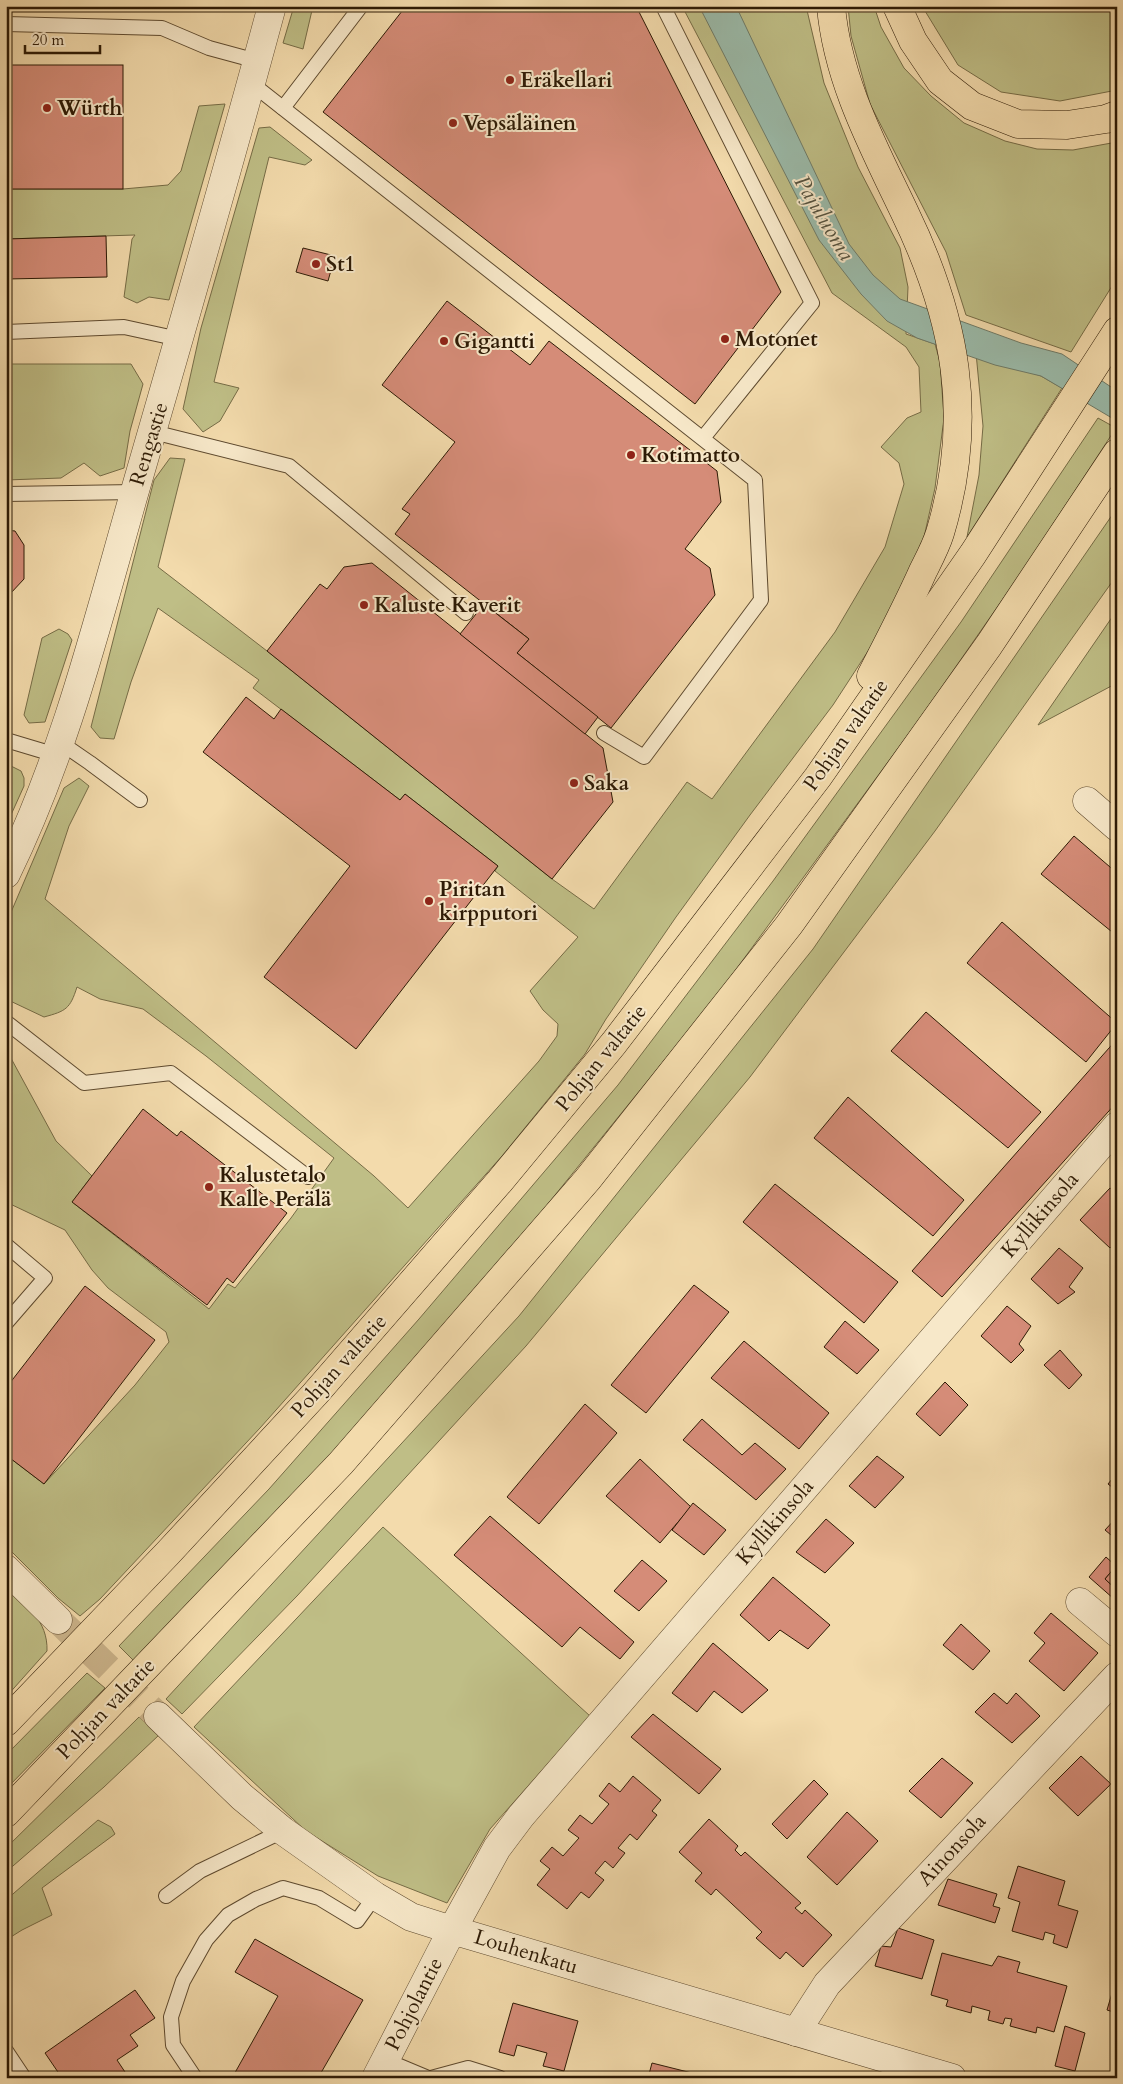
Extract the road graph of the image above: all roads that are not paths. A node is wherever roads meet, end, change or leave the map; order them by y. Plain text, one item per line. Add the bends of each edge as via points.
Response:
1 (272, 6) edge
2 (360, 6) edge
3 (663, 6) edge
4 (831, 6) edge
5 (897, 6) edge
6 (6, 24) edge
7 (254, 72) junction
8 (283, 108) junction
9 (1117, 115) edge
10 (1117, 331) edge
11 (6, 332) edge
12 (179, 339) junction
13 (153, 432) junction
14 (703, 438) junction
15 (1114, 457) edge
16 (135, 492) junction
17 (6, 494) edge
18 (466, 614) dead end
19 (604, 732) dead end
20 (6, 740) edge
21 (58, 749) junction
22 (818, 777) junction
23 (140, 800) dead end
24 (1087, 801) dead end
25 (1117, 826) edge
26 (6, 874) edge
27 (6, 1022) edge
28 (1117, 1126) edge
29 (308, 1177) dead end
30 (6, 1245) edge
31 (6, 1323) edge
32 (6, 1569) edge
33 (1080, 1602) dead end
34 (58, 1620) tunnel mouth
35 (1117, 1633) edge
36 (1117, 1676) edge
37 (158, 1716) tunnel mouth
38 (6, 1722) edge
39 (6, 1813) edge
40 (283, 1831) junction
41 (166, 1896) dead end
42 (375, 1896) junction
43 (452, 1930) junction
44 (796, 2032) junction
45 (6, 2051) edge
46 (381, 2069) edge
47 (24, 2078) edge
48 (195, 2078) edge
49 (429, 2078) edge
50 (500, 2078) edge
51 (952, 2078) edge

1 - 7 street, Rengastie
2 - 8 lane
3 - 14 lane via 812,302
4 - 22 highway via 839,59 854,102 925,254 946,323 957,379 958,418 956,462 940,534 904,613
5 - 9 highway via 913,41 940,81 972,106 1018,124 1067,125
6 - 7 lane via 162,28
7 - 8 lane
7 - 12 street, Rengastie
8 - 14 lane
10 - 22 highway, Pohjan valtatie via 974,554
11 - 12 lane via 124,328
12 - 13 street, Rengastie
13 - 16 street, Rengastie
13 - 18 lane via 289,466
14 - 19 lane via 755,480 761,600 644,758
15 - 39 highway, Pohjan valtatie via 989,645 789,925 588,1179 341,1462
16 - 17 lane
16 - 21 street, Rengastie
20 - 21 lane
21 - 23 lane via 90,763
21 - 26 street, Rengastie
22 - 38 highway, Pohjan valtatie via 614,1043 500,1182 315,1394
24 - 25 street
27 - 29 lane via 84,1083 171,1072
28 - 43 street, Kyllikinsola via 521,1816 497,1848
30 - 31 lane via 45,1278
32 - 34 street
33 - 35 street
36 - 44 street, Ainonsola via 827,1984
37 - 40 street, Louhenkatu via 242,1797
40 - 41 lane via 200,1871
40 - 42 street, Louhenkatu
42 - 43 street, Louhenkatu via 411,1916
42 - 48 lane via 357,1921 319,1898 283,1888 228,1915 201,1948 183,1981 171,2017 173,2045
43 - 44 street, Louhenkatu
43 - 46 street, Pohjolantie
44 - 51 street, Louhenkatu
45 - 47 lane
46 - 49 lane
49 - 50 lane via 468,2068

